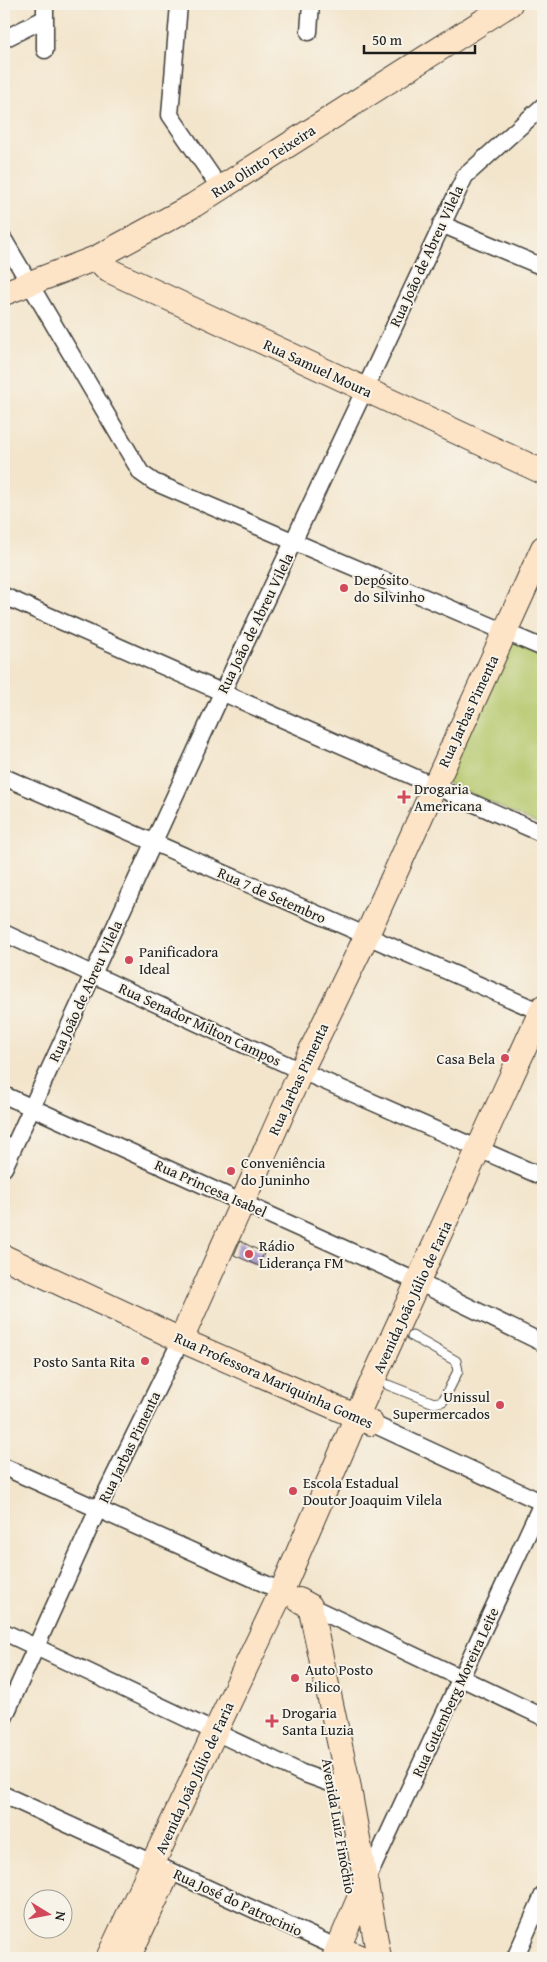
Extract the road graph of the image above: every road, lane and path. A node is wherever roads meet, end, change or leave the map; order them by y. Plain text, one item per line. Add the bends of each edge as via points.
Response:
1 (179, 4) edge
2 (311, 4) edge
3 (510, 4) edge
4 (44, 11) edge
5 (309, 32) dead end
6 (4, 39) edge
7 (46, 50) dead end
8 (543, 106) edge
9 (220, 188) junction
10 (441, 224) junction
11 (4, 240) edge
12 (96, 258) junction
13 (543, 267) edge
14 (28, 283) junction
15 (4, 294) edge
16 (364, 389) junction
17 (543, 472) edge
18 (295, 541) junction
19 (543, 548) edge
20 (4, 596) edge
21 (506, 630) junction
22 (543, 648) edge
23 (223, 691) junction
24 (4, 777) edge
25 (434, 786) junction
26 (543, 834) edge
27 (154, 842) junction
28 (4, 933) edge
29 (366, 937) junction
30 (92, 974) junction
31 (543, 1011) edge
32 (543, 1046) edge
33 (300, 1071) junction
34 (4, 1095) edge
35 (32, 1108) junction
36 (487, 1152) junction
37 (4, 1168) edge
38 (543, 1177) edge
39 (241, 1202) junction
40 (4, 1257) edge
41 (425, 1285) junction
42 (412, 1336) junction
43 (181, 1340) junction
44 (543, 1343) edge
45 (388, 1385) junction
46 (364, 1420) junction
47 (4, 1467) edge
48 (543, 1502) edge
49 (98, 1509) junction
50 (291, 1598) junction
51 (4, 1632) edge
52 (36, 1646) junction
53 (462, 1677) junction
54 (543, 1717) edge
55 (4, 1718) edge
56 (222, 1734) junction
57 (340, 1783) junction
58 (4, 1795) edge
59 (162, 1866) junction
60 (366, 1882) junction
61 (543, 1895) edge
62 (354, 1908) junction
63 (336, 1953) edge
64 (108, 1958) edge
65 (128, 1958) edge
66 (363, 1958) edge
67 (379, 1958) edge
68 (515, 1958) edge

1 - 9 street via 170,115
2 - 5 street
3 - 9 street, Rua Olinto Teixeira
4 - 6 street
4 - 7 street
8 - 10 street, Rua João de Abreu Vilela via 465,176
9 - 12 street, Rua Olinto Teixeira
10 - 13 street
10 - 16 street, Rua João de Abreu Vilela
11 - 14 street
12 - 14 street, Rua Olinto Teixeira
12 - 16 street, Rua Samuel Moura via 108,270
14 - 15 street, Rua Olinto Teixeira
14 - 18 street via 141,473 154,482
16 - 17 street, Rua Samuel Moura
16 - 18 street, Rua João de Abreu Vilela
18 - 21 street
18 - 23 street, Rua João de Abreu Vilela
19 - 21 street, Rua Jarbas Pimenta
20 - 23 street
21 - 22 street
21 - 25 street, Rua Jarbas Pimenta
23 - 25 street
23 - 27 street, Rua João de Abreu Vilela
24 - 27 street, Rua 7 de Setembro
25 - 26 street
25 - 29 street, Rua Jarbas Pimenta
27 - 29 street, Rua 7 de Setembro
27 - 30 street, Rua João de Abreu Vilela
28 - 30 street, Rua Senador Milton Campos
29 - 31 street, Rua 7 de Setembro
29 - 33 street, Rua Jarbas Pimenta
30 - 33 street, Rua Senador Milton Campos
30 - 35 street, Rua João de Abreu Vilela
31 - 36 street, Avenida João Júlio de Faria
32 - 36 street, Avenida João Júlio de Faria
33 - 36 street, Rua Senador Milton Campos
33 - 39 street, Rua Jarbas Pimenta
34 - 35 street, Rua Princesa Isabel
35 - 37 street, Rua João de Abreu Vilela
35 - 39 street, Rua Princesa Isabel
36 - 38 street, Rua Senador Milton Campos
36 - 41 street, Avenida João Júlio de Faria
39 - 41 street, Rua Princesa Isabel
39 - 43 street, Rua Jarbas Pimenta
40 - 43 street, Rua Professora Mariquinha Gomes
41 - 42 street, Avenida João Júlio de Faria
41 - 44 street, Rua Princesa Isabel
41 - 46 street, Avenida João Júlio de Faria
42 - 45 street, Avenida João Júlio de Faria
42 - 45 lane via 456,1361 458,1371 443,1401 434,1403
43 - 46 street, Rua Professora Mariquinha Gomes
43 - 49 street, Rua Jarbas Pimenta
45 - 46 street, Avenida João Júlio de Faria
46 - 48 street, Rua Professora Mariquinha Gomes
46 - 50 street, Avenida João Júlio de Faria
47 - 49 street
48 - 53 street, Rua Gutemberg Moreira Leite
49 - 50 street
49 - 52 street, Rua Jarbas Pimenta
50 - 53 street
50 - 56 street, Avenida João Júlio de Faria
50 - 56 street, Avenida João Júlio de Faria via 248,1669
50 - 57 street, Avenida Luiz Finóchio
50 - 57 street, Avenida Luiz Finóchio via 324,1686
51 - 52 street
52 - 55 street, Rua Jarbas Pimenta
52 - 56 street
53 - 54 street
53 - 60 street, Rua Gutemberg Moreira Leite
56 - 57 street via 302,1773
56 - 59 street, Avenida João Júlio de Faria
57 - 60 street, Avenida Luiz Finóchio
57 - 62 street, Avenida Luiz Finóchio
58 - 59 street, Rua José do Patrocinio
59 - 63 street, Rua José do Patrocinio
59 - 64 street, Avenida João Júlio de Faria
59 - 65 street, Avenida João Júlio de Faria
60 - 62 street
60 - 67 street, Avenida Luiz Finóchio
61 - 68 street
62 - 63 street
62 - 66 street, Avenida Luiz Finóchio
63 - 66 street, Rua José do Patrocinio

